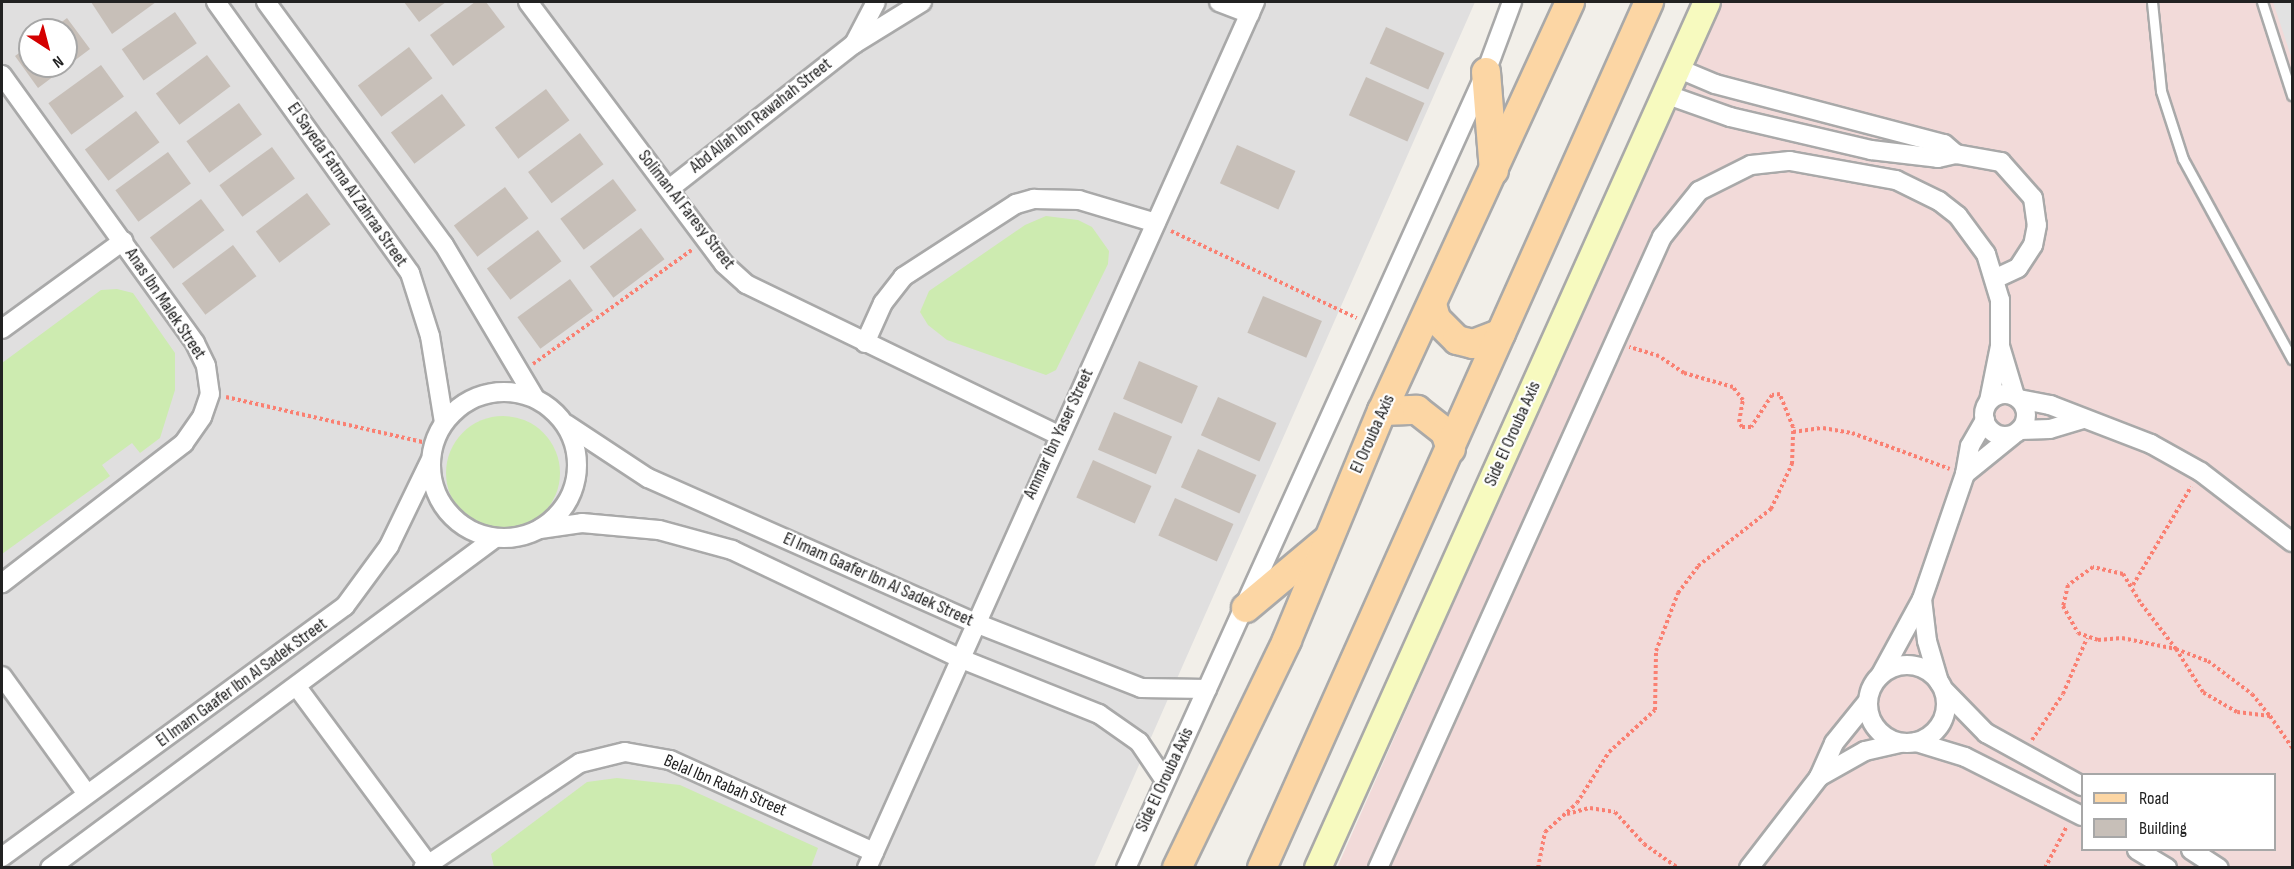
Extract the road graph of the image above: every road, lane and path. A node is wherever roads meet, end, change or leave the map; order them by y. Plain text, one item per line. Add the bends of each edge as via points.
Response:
1 (216, 2) edge
2 (266, 2) edge
3 (876, 2) edge
4 (922, 2) edge
5 (1219, 2) edge
6 (1512, 2) edge
7 (1570, 2) edge
8 (1649, 2) edge
9 (1707, 2) edge
10 (2152, 2) edge
11 (2262, 2) edge
12 (537, 5) edge
13 (1253, 8) edge
14 (854, 44) junction
15 (1677, 68) junction
16 (1486, 72) junction
17 (2, 75) edge
18 (1748, 93) junction
19 (1665, 94) junction
20 (2292, 95) edge
21 (1711, 110) junction
22 (1956, 154) junction
23 (1494, 172) junction
24 (669, 189) junction
25 (1155, 224) junction
26 (706, 240) junction
27 (123, 241) junction
28 (1994, 279) junction
29 (1432, 304) junction
30 (1372, 325) junction
31 (2, 329) edge
32 (1501, 333) junction
33 (1615, 341) junction
34 (865, 344) junction
35 (2000, 346) junction
36 (2292, 359) edge
37 (523, 371) junction
38 (210, 394) junction
39 (535, 398) junction
40 (2017, 398) junction
41 (1989, 401) junction
42 (1382, 411) junction
43 (1985, 420) junction
44 (2082, 420) junction
45 (444, 422) junction
46 (566, 424) junction
47 (1793, 432) junction
48 (2016, 433) junction
49 (1058, 435) junction
50 (1451, 449) junction
51 (432, 453) junction
52 (2201, 472) junction
53 (1965, 474) junction
54 (540, 529) junction
55 (495, 538) junction
56 (1330, 538) junction
57 (2292, 542) edge
58 (2, 583) edge
59 (2133, 586) junction
60 (1922, 599) junction
61 (1246, 608) junction
62 (973, 622) junction
63 (2087, 638) junction
64 (2176, 648) junction
65 (960, 658) junction
66 (2, 676) edge
67 (1880, 676) junction
68 (1942, 686) junction
69 (297, 687) junction
70 (1207, 689) junction
71 (1868, 701) junction
72 (2270, 716) junction
73 (1908, 743) junction
74 (2292, 748) edge
75 (2025, 755) junction
76 (1819, 777) junction
77 (1164, 779) junction
78 (2081, 785) edge
79 (87, 794) junction
80 (1567, 814) junction
81 (2078, 814) edge
82 (2141, 851) edge
83 (2194, 851) edge
84 (2, 857) edge
85 (871, 860) edge
86 (427, 866) edge
87 (50, 867) edge
88 (1126, 867) edge
89 (1177, 867) edge
90 (1263, 867) edge
91 (1318, 867) edge
92 (1378, 867) edge
93 (1538, 867) edge
94 (1678, 867) edge
95 (1749, 867) edge
96 (2045, 867) edge
97 (2167, 867) edge
98 (2219, 867) edge

1 - 45 street, El Sayeda Fatma Al Zahraa Street via 410,273 430,336
2 - 37 street via 444,245
3 - 14 street, Abd Allah Ibn Rawahah Street
4 - 14 street, Abd Allah Ibn Rawahah Street
5 - 13 street
6 - 16 street, Side El Orouba Axis
7 - 23 main road, El Orouba Axis
8 - 32 main road
9 - 15 street, Side El Orouba Axis
10 - 36 lane via 2160,91 2183,159
11 - 20 lane
12 - 24 street, Soliman Al Faresy Street
13 - 25 street, Ammar Ibn Yaser Street
14 - 24 street, Abd Allah Ibn Rawahah Street
15 - 18 street
15 - 19 street, Side El Orouba Axis
16 - 23 main road
16 - 30 street, Side El Orouba Axis
17 - 27 street, Anas Ibn Malek Street
18 - 21 street via 1718,102
18 - 22 street via 1860,119 1944,144
19 - 21 street
19 - 91 street, Side El Orouba Axis
21 - 22 street via 1870,150 1938,158
22 - 28 street via 2001,162 2033,198 2037,225 2033,245 2018,268
23 - 29 main road, El Orouba Axis
24 - 26 street, Soliman Al Faresy Street
25 - 30 path
25 - 34 street via 1079,200 1034,199 1016,204 903,277 883,303
25 - 49 street, Ammar Ibn Yaser Street
26 - 34 street, Soliman Al Faresy Street via 746,284
26 - 37 path
27 - 31 street
27 - 38 street, Anas Ibn Malek Street via 195,343 206,366
28 - 33 street via 1974,234 1958,216 1919,188 1810,163 1771,161 1733,171 1684,204 1662,237
28 - 35 street via 2000,300
29 - 32 main road via 1440,325 1457,340 1488,341
29 - 42 main road, El Orouba Axis
30 - 61 street, Side El Orouba Axis
32 - 50 main road
33 - 47 path via 1659,356 1684,373 1733,387 1743,400 1738,422 1742,427 1751,427 1772,395 1779,394
33 - 92 street
34 - 49 street, Soliman Al Faresy Street
35 - 40 street
35 - 41 street
37 - 39 street
38 - 51 path
38 - 58 street via 202,417 184,443
39 - 45 street via 502,391 485,393 455,409
39 - 46 street
40 - 41 street via 2001,394
40 - 44 street via 2050,405
40 - 48 street via 2027,414
41 - 43 street
42 - 50 main road via 1418,410 1445,432
42 - 56 main road, El Orouba Axis
43 - 48 street via 1998,435
43 - 53 street via 1970,446
44 - 48 street
44 - 52 street via 2151,444
45 - 51 street
46 - 54 street via 576,452 576,482 556,517
46 - 62 street, El Imam Gaafer Ibn Al Sadek Street via 648,478
47 - 53 path via 1823,428 1868,436
47 - 80 path via 1792,464 1771,509 1698,566 1671,606 1656,651 1654,713 1609,752
48 - 53 street
49 - 62 street, Ammar Ibn Yaser Street
50 - 90 main road
51 - 55 street via 437,493 455,520
51 - 79 street, El Imam Gaafer Ibn Al Sadek Street via 388,546 345,606
52 - 57 street
52 - 59 path
53 - 60 street
54 - 55 street via 519,537
54 - 65 street, El Imam Gaafer Ibn Al Sadek Street via 582,523 696,538 732,550
55 - 69 street, El Imam Gaafer Ibn Al Sadek Street via 430,582
56 - 61 main road
56 - 89 main road, El Orouba Axis
59 - 63 path via 2123,573 2103,566 2074,577 2063,606 2071,625
59 - 64 path via 2143,607
60 - 67 street
60 - 68 street via 1927,641
61 - 70 street, Side El Orouba Axis
62 - 65 street, Ammar Ibn Yaser Street
62 - 70 street, El Imam Gaafer Ibn Al Sadek Street via 1141,688
63 - 64 path via 2122,638
63 - 75 path via 2063,694 2041,720
64 - 72 path via 2226,671
64 - 72 path via 2194,681 2214,701 2237,712
65 - 77 street, El Imam Gaafer Ibn Al Sadek Street via 1121,726 1149,754
65 - 85 street, Ammar Ibn Yaser Street
66 - 79 street
67 - 68 street via 1898,667 1918,666
67 - 71 street
68 - 73 street via 1942,723
68 - 75 street via 1971,721
69 - 86 street
69 - 87 street, El Imam Gaafer Ibn Al Sadek Street
70 - 77 street, Side El Orouba Axis
71 - 73 street via 1876,728
71 - 76 street via 1834,743
72 - 74 path
73 - 76 street via 1857,754
73 - 81 street via 1965,756
75 - 78 street
76 - 95 street
77 - 88 street, Side El Orouba Axis
79 - 84 street, El Imam Gaafer Ibn Al Sadek Street
80 - 93 path via 1542,838
80 - 94 path via 1590,808 1614,812 1644,844
81 - 96 path
82 - 97 street
83 - 98 street
85 - 86 street, Belal Ibn Rabah Street via 670,760 625,752 580,763

